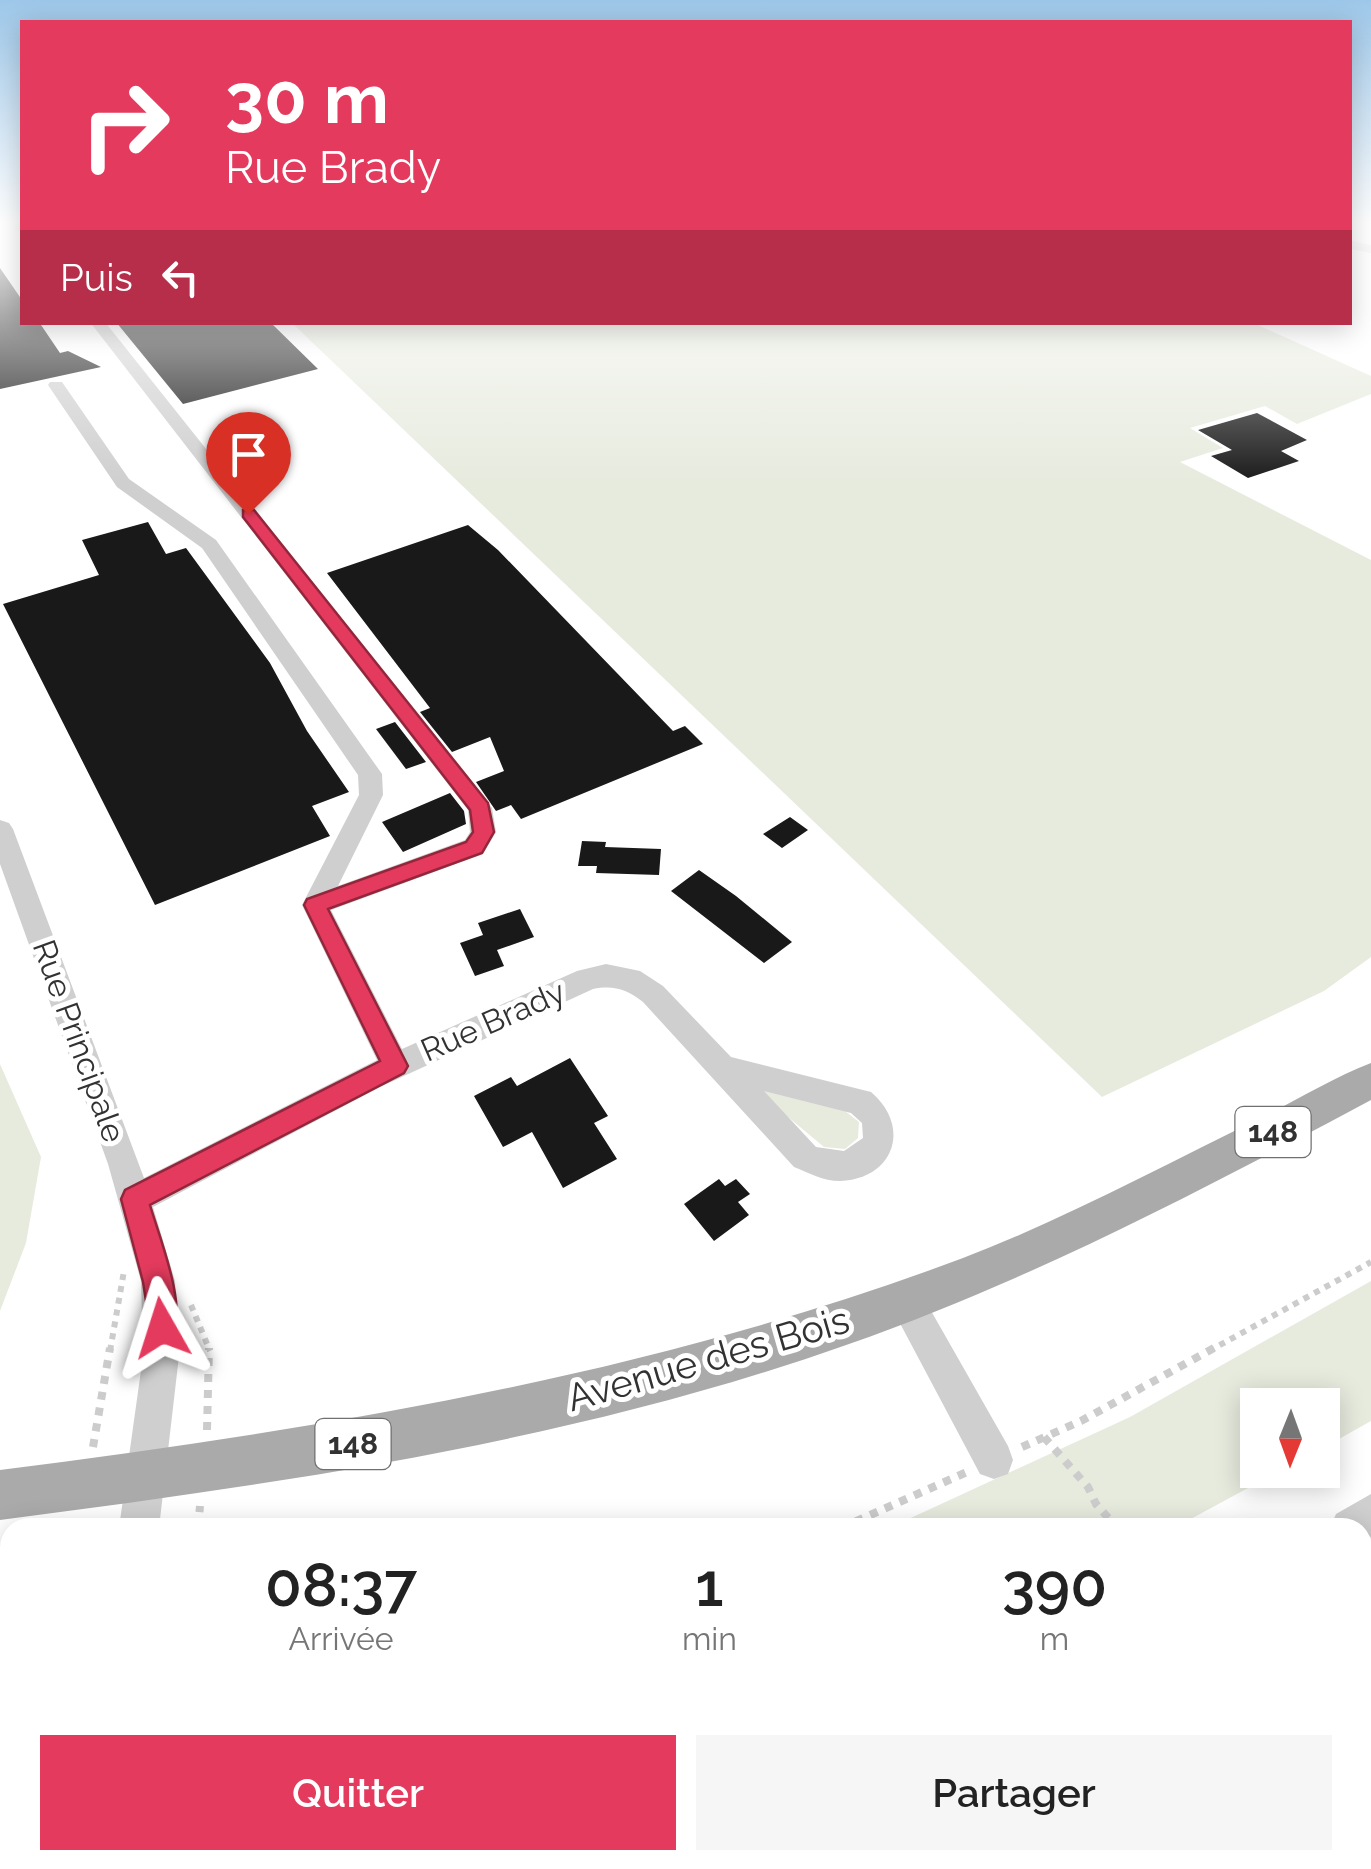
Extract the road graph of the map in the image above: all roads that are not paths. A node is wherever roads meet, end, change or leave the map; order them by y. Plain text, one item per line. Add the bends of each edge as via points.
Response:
1 (100, 325) edge
2 (56, 385) dead end
3 (0, 829) edge
4 (315, 905) junction
5 (395, 1066) junction
6 (726, 1069) dead end
7 (1371, 1080) edge
8 (135, 1199) junction
9 (906, 1300) junction
10 (994, 1460) road end
11 (148, 1477) junction
12 (0, 1495) edge
13 (141, 1518) edge

1 - 4 street via 480,808 483,832 474,847
2 - 4 street via 123,483 209,544 370,774 371,795
3 - 8 street, Rue Principale
4 - 5 street
5 - 6 street, Rue Brady via 609,975 637,981
5 - 8 street, Rue Brady
7 - 9 main road, Avenue des Bois / 148 via 1013,1258
8 - 11 street, Rue Principale via 158,1282 162,1328
9 - 10 street
9 - 11 main road, Avenue des Bois / 148 via 722,1360 573,1398
11 - 12 main road, Avenue des Bois / 148
11 - 13 street, Rue Principale

